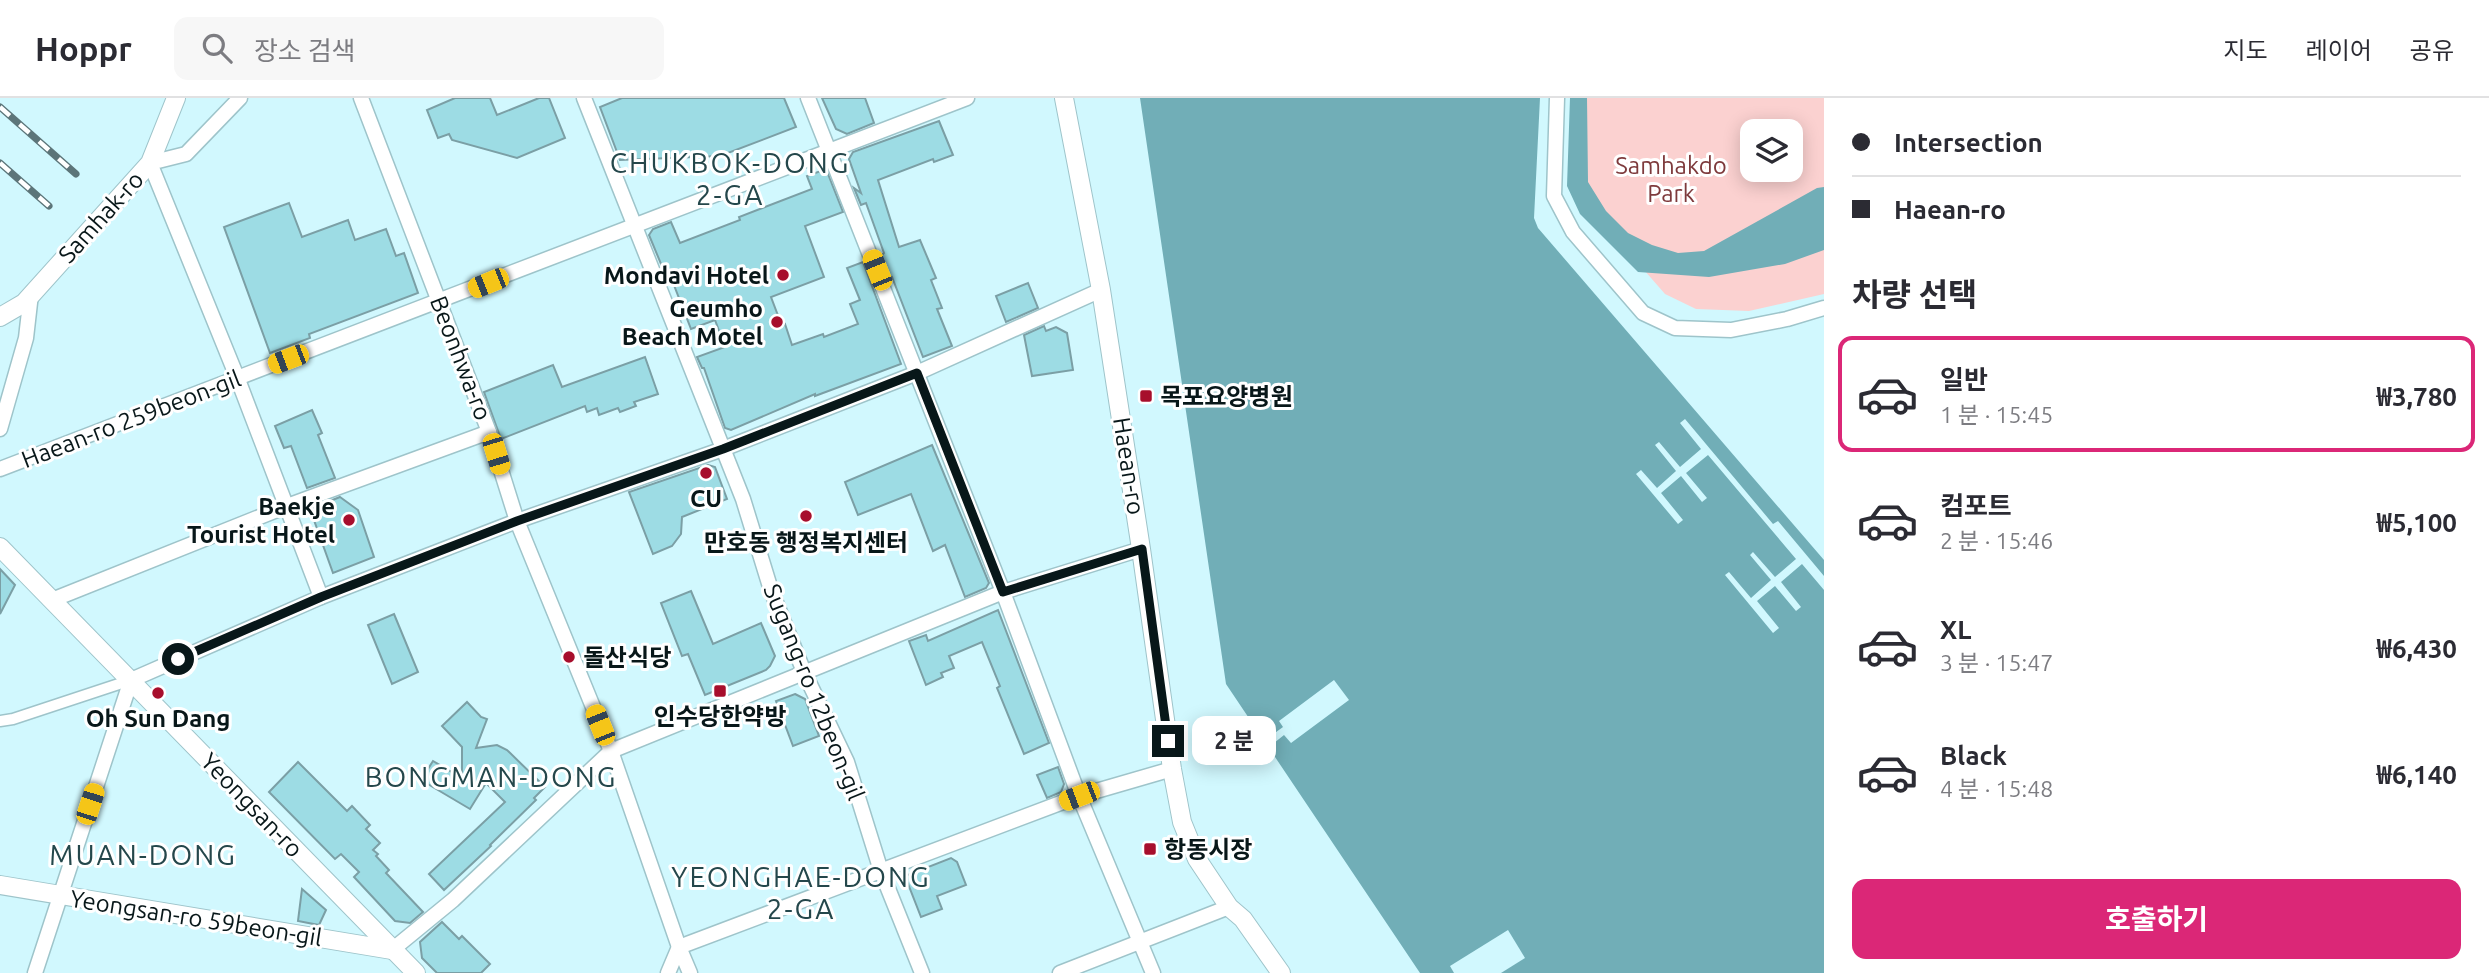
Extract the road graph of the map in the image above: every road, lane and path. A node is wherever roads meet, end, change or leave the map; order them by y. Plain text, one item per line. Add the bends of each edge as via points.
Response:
1 (176, 98) edge
2 (240, 98) edge
3 (361, 98) edge
4 (584, 98) edge
5 (808, 98) edge
6 (967, 98) edge
7 (1064, 98) edge
8 (1557, 98) edge
9 (829, 150) junction
10 (150, 163) junction
11 (635, 226) junction
12 (1101, 290) junction
13 (32, 294) junction
14 (439, 302) junction
15 (1824, 308) edge
16 (0, 317) edge
17 (917, 373) junction
18 (237, 377) junction
19 (0, 429) edge
20 (489, 432) junction
21 (723, 449) junction
22 (0, 469) edge
23 (287, 506) junction
24 (517, 521) junction
25 (0, 547) edge
26 (1142, 549) junction
27 (1003, 592) junction
28 (321, 597) junction
29 (52, 600) junction
30 (804, 671) junction
31 (131, 680) junction
32 (0, 721) edge
33 (611, 751) junction
34 (1172, 769) junction
35 (1079, 796) junction
36 (881, 871) junction
37 (0, 886) edge
38 (61, 896) junction
39 (1229, 906) junction
40 (1139, 943) junction
41 (679, 947) junction
42 (392, 950) junction
43 (34, 973) edge
44 (416, 973) edge
45 (668, 973) edge
46 (690, 973) edge
47 (922, 973) edge
48 (1060, 973) edge
49 (1153, 973) edge
50 (1281, 973) edge

1 - 10 street, Samhak-ro
2 - 10 street via 186,154
3 - 14 street, Beonhwa-ro
4 - 11 street, Sugang-ro 12beon-gil
5 - 9 street
6 - 9 street, Haean-ro 259beon-gil
7 - 12 street, Haean-ro
8 - 15 street via 1554,196 1573,232 1643,313 1675,328 1731,330
9 - 11 street, Haean-ro 259beon-gil
9 - 17 street
10 - 13 street, Samhak-ro
10 - 18 street
11 - 14 street, Haean-ro 259beon-gil
11 - 21 street, Sugang-ro 12beon-gil
12 - 17 street
12 - 26 street, Haean-ro
13 - 16 street, Samhak-ro
13 - 19 street via 26,338
14 - 18 street, Haean-ro 259beon-gil
14 - 20 street, Beonhwa-ro
17 - 21 street
17 - 27 street
18 - 22 street, Haean-ro 259beon-gil
18 - 23 street
20 - 23 street
20 - 24 street, Beonhwa-ro
21 - 24 street
21 - 30 street, Sugang-ro 12beon-gil
23 - 28 street
23 - 29 street
24 - 28 street
24 - 33 street, Beonhwa-ro
25 - 29 street, Yeongsan-ro
26 - 27 street
26 - 34 street, Haean-ro
27 - 30 street
27 - 35 street
28 - 31 street
29 - 31 street, Yeongsan-ro
30 - 33 street
30 - 36 street, Sugang-ro 12beon-gil via 847,762
31 - 32 street
31 - 38 street
31 - 42 street, Yeongsan-ro
33 - 41 street, Beonhwa-ro
33 - 42 street via 453,900
34 - 35 street
34 - 39 street, Haean-ro via 1190,843
35 - 36 street
35 - 40 street
36 - 41 street
36 - 47 street, Sugang-ro 12beon-gil
37 - 38 street, Yeongsan-ro 59beon-gil
38 - 42 street, Yeongsan-ro 59beon-gil
38 - 43 street
39 - 40 street
39 - 50 street, Haean-ro
40 - 48 street
40 - 49 street
41 - 45 street
41 - 46 street, Beonhwa-ro
42 - 44 street, Yeongsan-ro

